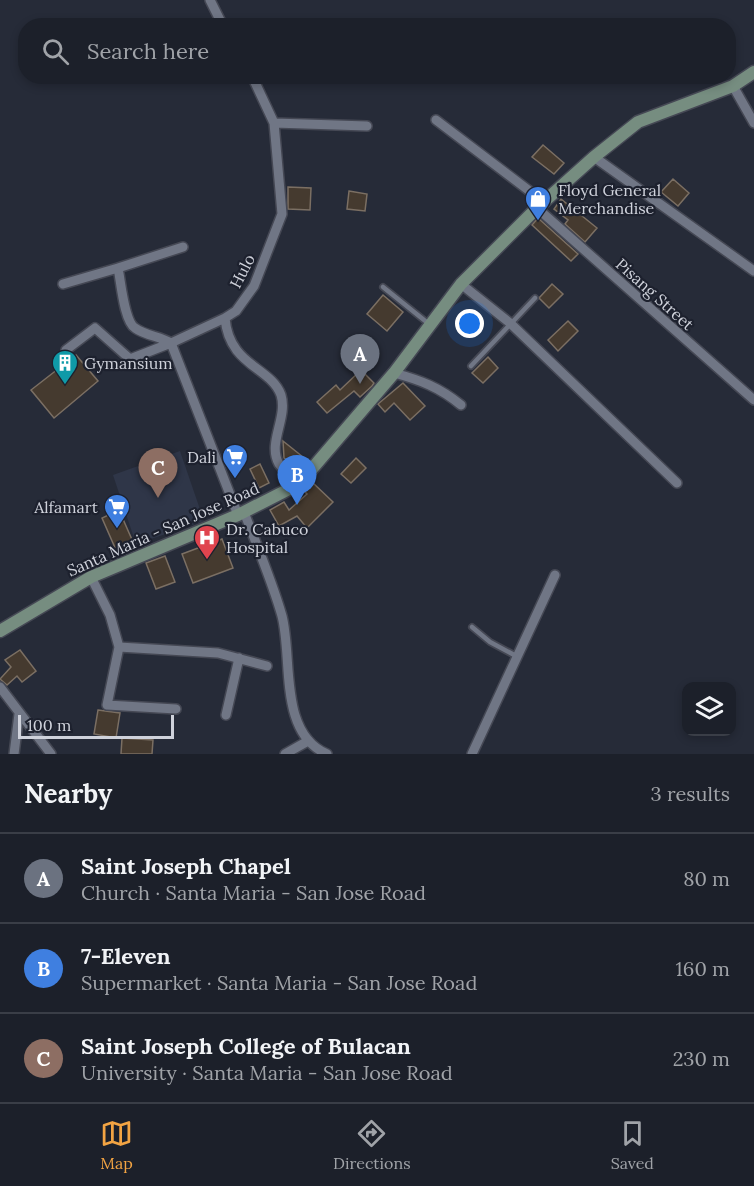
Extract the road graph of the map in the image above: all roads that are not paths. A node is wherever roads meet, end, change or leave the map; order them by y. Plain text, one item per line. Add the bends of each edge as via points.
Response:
1 (210, 0) edge
2 (220, 18) edge
3 (754, 72) edge
4 (256, 84) edge
5 (733, 86) junction
6 (436, 120) dead end
7 (274, 123) junction
8 (754, 123) edge
9 (367, 126) dead end
10 (594, 157) junction
11 (540, 205) junction
12 (183, 247) dead end
13 (118, 268) junction
14 (754, 271) edge
15 (63, 284) dead end
16 (461, 284) junction
17 (383, 288) dead end
18 (535, 298) dead end
19 (225, 318) junction
20 (510, 323) junction
21 (429, 324) junction
22 (171, 343) junction
23 (66, 350) dead end
24 (471, 366) dead end
25 (394, 373) junction
26 (754, 400) edge
27 (461, 405) dead end
28 (677, 483) dead end
29 (299, 484) junction
30 (241, 513) junction
31 (555, 576) dead end
32 (91, 577) junction
33 (472, 627) dead end
34 (0, 631) edge
35 (119, 647) junction
36 (518, 657) junction
37 (239, 658) junction
38 (267, 666) dead end
39 (0, 687) edge
40 (176, 709) dead end
41 (19, 714) junction
42 (226, 715) dead end
43 (308, 741) junction
44 (14, 754) edge
45 (51, 754) edge
46 (285, 754) edge
47 (327, 754) edge
48 (472, 754) edge

1 - 2 street
3 - 5 main road, Santa Maria - San Jose Road
4 - 7 street, Hulo
5 - 8 street
5 - 10 main road, Santa Maria - San Jose Road via 638,122
6 - 11 street, Pisang Street
7 - 9 street
7 - 19 street, Hulo via 282,214 254,286
10 - 11 main road, Santa Maria - San Jose Road
10 - 14 street
11 - 16 main road, Santa Maria - San Jose Road
11 - 26 street, Pisang Street
12 - 13 street
13 - 15 street
13 - 22 street via 128,321 135,328
16 - 20 street
16 - 21 main road, Santa Maria - San Jose Road
17 - 21 lane
18 - 20 lane
19 - 22 street
19 - 29 street via 234,347 278,388 283,414 275,449 280,465
20 - 24 lane
20 - 28 street
21 - 25 main road, Santa Maria - San Jose Road
22 - 23 street via 130,359 95,328
22 - 30 street
25 - 27 street via 425,381
25 - 29 main road, Santa Maria - San Jose Road
29 - 30 main road, Santa Maria - San Jose Road
30 - 32 main road, Santa Maria - San Jose Road
30 - 43 street via 282,617 293,707
31 - 36 street
32 - 34 main road, Santa Maria - San Jose Road
32 - 35 street via 110,615
33 - 36 lane
35 - 37 street via 218,653
35 - 40 street via 107,705
36 - 48 street
37 - 38 street
37 - 42 street
39 - 41 street
41 - 44 street
41 - 45 street
43 - 46 street
43 - 47 street

